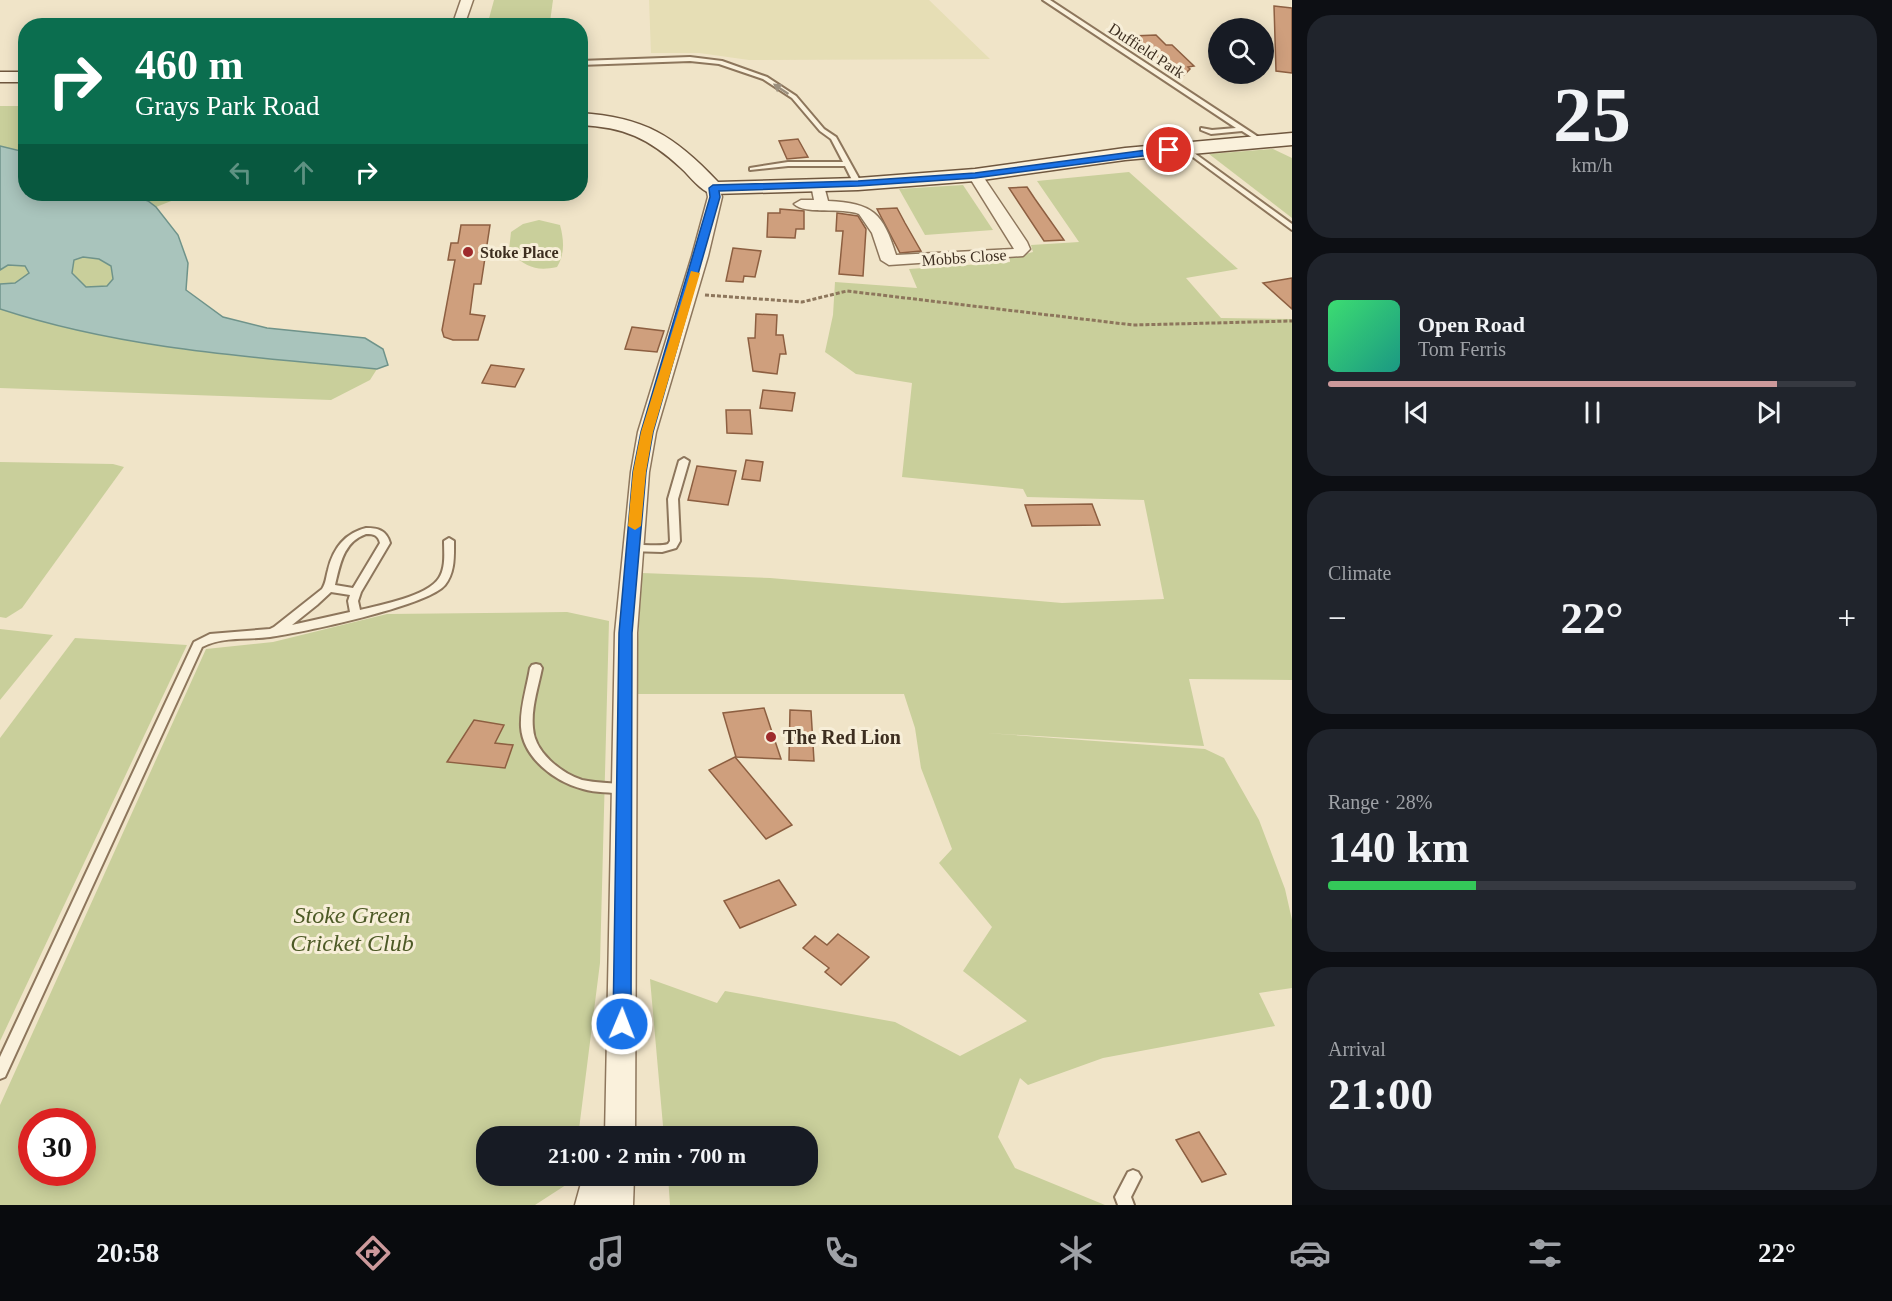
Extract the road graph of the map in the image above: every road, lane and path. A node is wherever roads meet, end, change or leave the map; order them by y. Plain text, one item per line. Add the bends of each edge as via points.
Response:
1 (467, 0) edge
2 (1046, 0) edge
3 (1055, 3) edge
4 (461, 18) edge
5 (588, 63) edge
6 (0, 77) edge
7 (18, 77) edge
8 (588, 119) edge
9 (1203, 129) dead end
10 (1243, 129) junction
11 (1292, 139) edge
12 (1263, 142) junction
13 (1184, 148) junction
14 (847, 164) junction
15 (752, 169) dead end
16 (975, 176) junction
17 (858, 184) junction
18 (713, 188) junction
19 (820, 195) junction
20 (801, 204) dead end
21 (1292, 228) edge
22 (889, 260) junction
23 (888, 278) dead end
24 (688, 294) junction
25 (1292, 321) edge
26 (684, 461) dead end
27 (449, 541) dead end
28 (632, 549) junction
29 (329, 588) junction
30 (356, 592) junction
31 (356, 613) junction
32 (272, 633) junction
33 (536, 668) dead end
34 (624, 789) junction
35 (0, 1072) edge
36 (621, 1094) junction
37 (612, 1126) edge
38 (620, 1126) edge
39 (1133, 1178) dead end
40 (595, 1186) edge
41 (619, 1186) edge
42 (590, 1205) edge
43 (618, 1205) edge
44 (1126, 1205) edge

1 - 4 street
2 - 3 lane, Duffield Park
3 - 10 lane, Duffield Park
14 -> 5 lane via 834,138 822,130 794,97 742,69 690,59
6 - 7 main road
8 - 18 main road via 638,129 656,139
9 - 10 lane
10 - 12 lane, Duffield Park
11 - 12 main road
12 - 13 main road
13 - 16 main road
13 - 21 lane
14 - 15 lane via 787,162
14 - 17 lane
16 - 17 main road
16 - 22 street, Mobbs Close via 1019,242 1022,249 1018,253
17 - 19 main road
18 - 19 main road
18 - 24 street via 715,197
19 - 20 street
19 - 22 street via 870,215 889,252
22 - 23 street
24 - 25 path via 802,302 847,291 1133,325
24 - 28 street via 647,432
26 - 28 lane via 673,499 675,541 662,549
27 - 31 lane via 449,571 438,587 401,603
28 - 34 street via 626,633
29 - 30 lane
29 - 30 lane via 333,567 350,537 373,530 384,537 385,543
29 - 32 lane
30 - 31 lane via 352,601
31 - 32 lane
32 - 35 lane via 210,638 198,645
33 - 34 lane via 527,727 533,747 554,769 577,783
34 - 36 street
36 - 37 street
36 - 38 street
39 - 44 lane via 1123,1197
40 - 42 street
41 - 43 street

